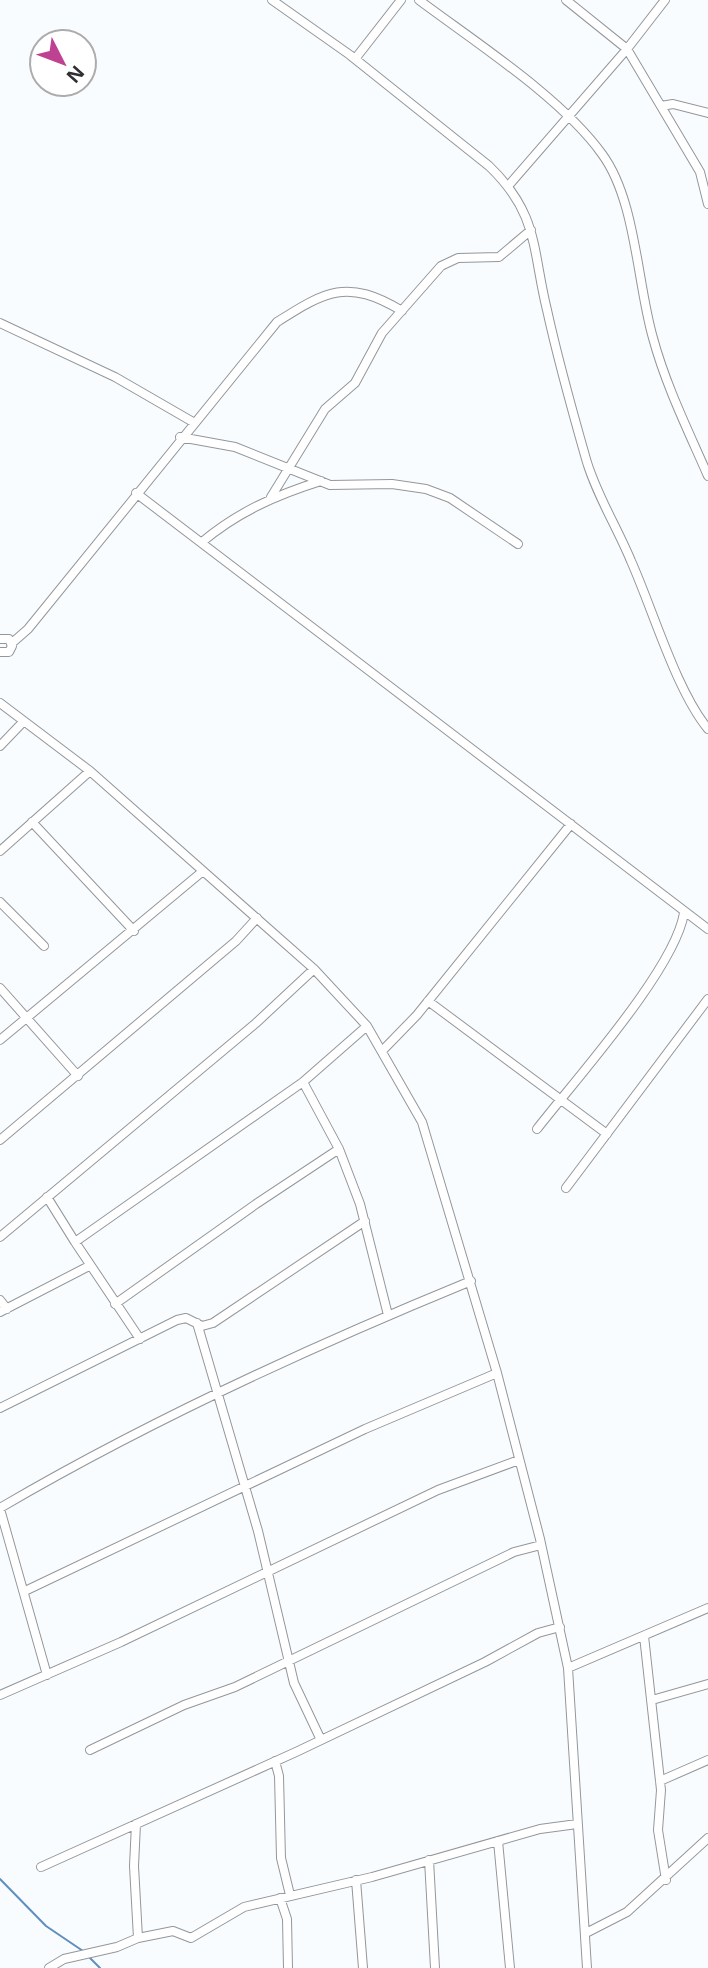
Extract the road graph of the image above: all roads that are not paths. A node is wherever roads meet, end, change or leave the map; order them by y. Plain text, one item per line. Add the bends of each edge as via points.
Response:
1 (272, 0) edge
2 (401, 0) edge
3 (419, 0) edge
4 (566, 0) edge
5 (665, 0) edge
6 (627, 49) junction
7 (355, 59) junction
8 (661, 106) junction
9 (708, 113) edge
10 (568, 115) junction
11 (509, 185) junction
12 (708, 204) edge
13 (531, 230) junction
14 (401, 311) junction
15 (0, 323) edge
16 (193, 422) junction
17 (180, 437) junction
18 (290, 467) junction
19 (708, 476) edge
20 (321, 481) junction
21 (136, 493) junction
22 (271, 497) junction
23 (202, 542) junction
24 (518, 544) dead end
25 (0, 639) edge
26 (12, 643) junction
27 (1, 655) edge
28 (0, 703) edge
29 (23, 722) junction
30 (708, 729) edge
31 (0, 746) edge
32 (90, 771) junction
33 (32, 821) junction
34 (571, 824) junction
35 (0, 851) edge
36 (203, 871) junction
37 (0, 902) edge
38 (684, 913) junction
39 (257, 918) junction
40 (708, 929) edge
41 (134, 930) junction
42 (44, 946) dead end
43 (314, 969) junction
44 (0, 988) edge
45 (708, 999) edge
46 (428, 1001) junction
47 (27, 1018) junction
48 (367, 1026) junction
49 (0, 1040) edge
50 (382, 1051) junction
51 (78, 1076) junction
52 (303, 1082) junction
53 (561, 1099) junction
54 (537, 1129) dead end
55 (607, 1134) junction
56 (0, 1140) edge
57 (339, 1149) junction
58 (566, 1188) dead end
59 (47, 1197) junction
60 (365, 1221) junction
61 (0, 1237) edge
62 (75, 1242) junction
63 (89, 1266) junction
64 (471, 1281) junction
65 (0, 1300) edge
66 (116, 1304) junction
67 (3, 1310) edge
68 (388, 1315) junction
69 (197, 1323) junction
70 (140, 1339) junction
71 (497, 1373) junction
72 (219, 1395) junction
73 (0, 1408) edge
74 (519, 1460) junction
75 (243, 1487) junction
76 (0, 1509) edge
77 (541, 1545) junction
78 (268, 1570) junction
79 (24, 1591) junction
80 (708, 1608) edge
81 (560, 1627) junction
82 (644, 1636) junction
83 (290, 1660) junction
84 (568, 1668) junction
85 (47, 1675) junction
86 (708, 1684) edge
87 (0, 1695) edge
88 (652, 1700) junction
89 (321, 1740) junction
90 (90, 1750) dead end
91 (708, 1760) edge
92 (275, 1761) junction
93 (660, 1781) junction
94 (136, 1824) junction
95 (577, 1824) junction
96 (708, 1839) edge
97 (498, 1841) junction
98 (429, 1860) junction
99 (41, 1867) dead end
100 (356, 1880) junction
101 (666, 1880) junction
102 (290, 1895) junction
103 (280, 1898) junction
104 (586, 1933) junction
105 (138, 1938) junction
106 (49, 1968) edge
107 (288, 1968) edge
108 (363, 1968) edge
109 (435, 1968) edge
110 (510, 1968) edge
111 (587, 1968) edge

1 - 7 street
2 - 7 street
3 - 10 street
4 - 6 street
5 - 6 street
6 - 8 street
6 - 10 street
7 - 11 street
8 - 9 street via 673,104
8 - 12 street via 700,172
10 - 11 street
10 - 19 street via 604,155 617,180 667,384
11 - 13 street
13 - 14 street via 499,257 449,260
13 - 30 street via 546,309 587,462 693,710
14 - 16 street via 362,293 320,295 277,322
14 - 18 street via 373,346 355,383 325,409
15 - 16 street via 114,377
16 - 17 street
17 - 18 street via 235,447
17 - 21 street
18 - 20 street
18 - 22 street
20 - 22 street
20 - 24 street via 426,489 450,498
21 - 23 street
21 - 26 street
22 - 23 street
23 - 34 street
25 - 26 street
26 - 27 street
28 - 29 street
29 - 31 street
29 - 32 street
32 - 33 street
32 - 36 street
33 - 35 street
33 - 41 street
34 - 38 street
34 - 46 street
36 - 39 street
36 - 41 street
37 - 42 street
38 - 40 street
38 - 53 street via 665,959
39 - 43 street
39 - 51 street
41 - 47 street
43 - 48 street
43 - 59 street
44 - 47 street
45 - 55 street
46 - 50 street
46 - 53 street
47 - 49 street
47 - 51 street
48 - 50 street
48 - 52 street
50 - 64 street via 422,1122
51 - 56 street
52 - 57 street
52 - 62 street
53 - 54 street
53 - 55 street
55 - 58 street
57 - 60 street
57 - 66 street
59 - 61 street
59 - 62 street
60 - 68 street
60 - 69 street via 213,1323
62 - 63 street
63 - 66 street
63 - 67 street
64 - 68 street
64 - 71 street
65 - 67 street
66 - 70 street
68 - 72 street
69 - 70 street via 177,1320
69 - 72 street
70 - 73 street
71 - 74 street
71 - 75 street
72 - 75 street
72 - 76 street via 98,1451
74 - 77 street
74 - 78 street via 438,1490
75 - 78 street
75 - 79 street
76 - 79 street
77 - 81 street
77 - 83 street via 514,1552
78 - 83 street
78 - 85 street
79 - 85 street
80 - 82 street
81 - 84 street
81 - 89 street via 538,1633
82 - 84 street
82 - 88 street
83 - 89 street via 294,1683
83 - 90 street
84 - 95 street
85 - 87 street
86 - 88 street
88 - 93 street
89 - 92 street
91 - 93 street
92 - 94 street
92 - 102 street via 281,1858
93 - 101 street via 658,1819
94 - 99 street
94 - 105 street
95 - 97 street
95 - 104 street
96 - 101 street
97 - 98 street
97 - 110 street
98 - 100 street
98 - 109 street
100 - 102 street
100 - 108 street
101 - 104 street via 627,1912
102 - 103 street
103 - 105 street via 244,1907 191,1938 173,1931
103 - 107 street via 287,1919
104 - 111 street
105 - 106 street via 64,1959

